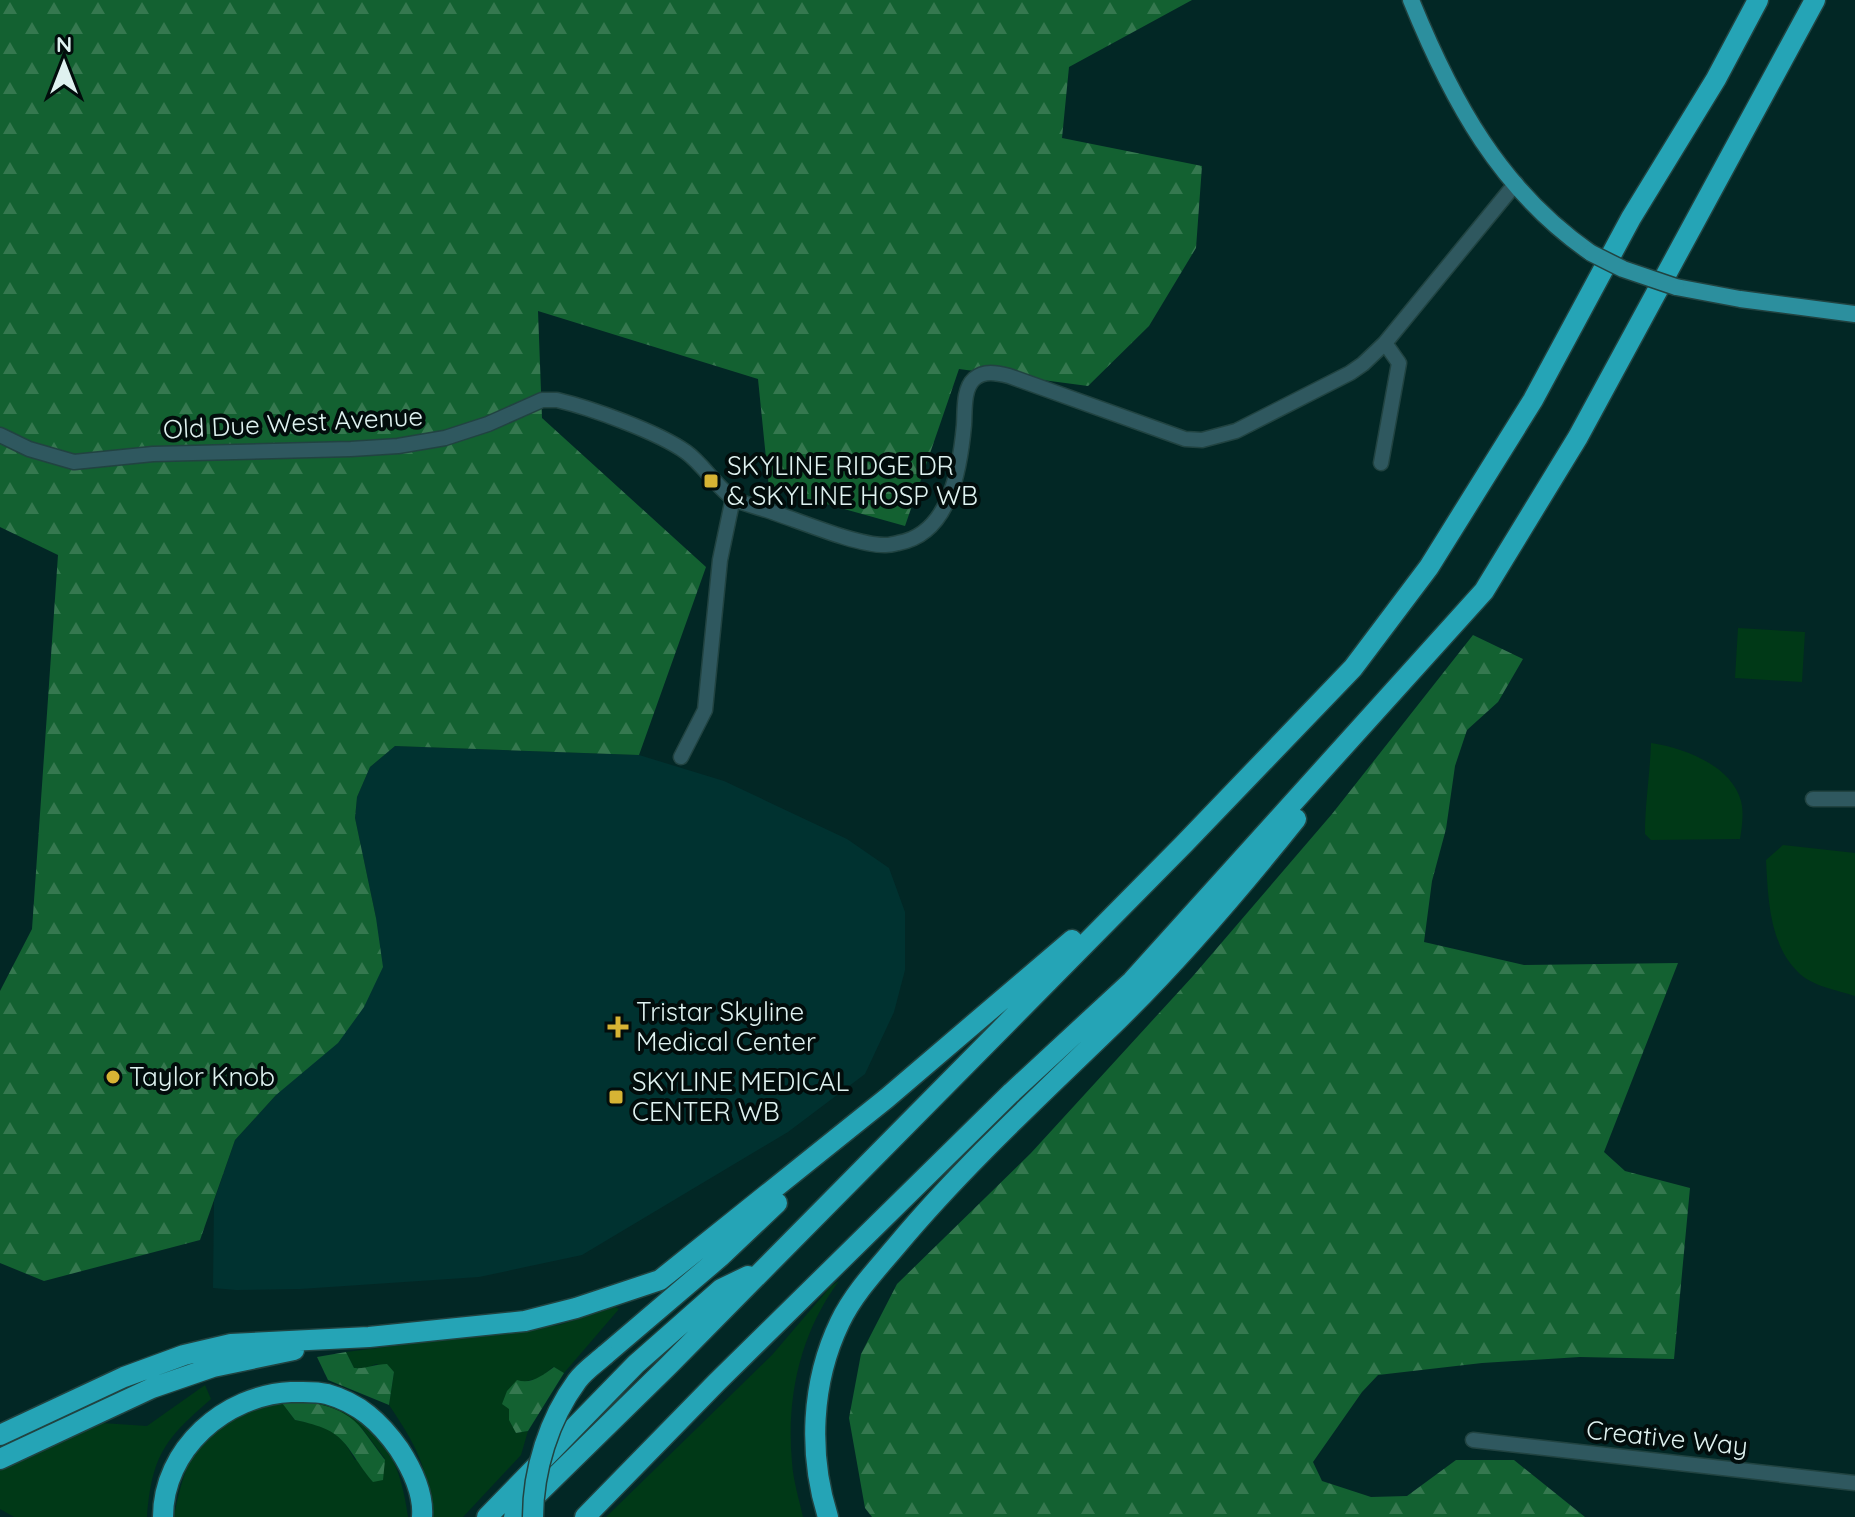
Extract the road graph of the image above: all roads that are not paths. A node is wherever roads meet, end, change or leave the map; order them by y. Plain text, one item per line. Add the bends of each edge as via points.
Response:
1 (1411, 0) edge
2 (1758, 0) edge
3 (1815, 0) edge
4 (1516, 183) junction
5 (1855, 314) edge
6 (1385, 343) junction
7 (0, 435) edge
8 (1381, 463) dead end
9 (733, 498) junction
10 (1420, 664) junction
11 (681, 757) dead end
12 (1813, 799) dead end
13 (1855, 799) edge
14 (1184, 844) junction
15 (887, 1098) junction
16 (763, 1269) junction
17 (369, 1337) junction
18 (0, 1435) edge
19 (1473, 1440) dead end
20 (0, 1459) edge
21 (1855, 1483) edge
22 (163, 1517) edge
23 (422, 1517) edge
24 (487, 1517) edge
25 (514, 1517) edge
26 (533, 1517) edge
27 (585, 1517) edge
28 (828, 1517) edge

1 - 4 main road via 1462,112
2 - 14 highway via 1533,400 1429,567 1353,668
3 - 10 highway via 1543,496 1484,591
4 - 5 main road, bridge via 1544,215 1591,253 1623,269 1676,287
4 - 6 street, Old Due West Avenue
6 - 8 street via 1399,363
6 - 9 street, Old Due West Avenue via 1350,373 1236,431 1202,440 1185,439 996,372 982,374 966,393 956,480 945,505 937,520 905,542 885,546 847,537
7 - 9 street, Old Due West Avenue via 74,462 153,454 351,449 445,438 542,400 557,400 661,438 687,453
9 - 11 street via 720,560 705,710
10 - 27 highway via 1132,981 981,1123
10 - 28 highway via 1191,947 918,1220 854,1298 830,1346 815,1413 818,1472
12 - 13 street
14 - 15 highway
14 - 16 highway
15 - 17 highway via 660,1280 525,1321
15 - 26 highway, bridge via 720,1257 578,1379 544,1445
16 - 24 highway via 721,1289 636,1364
16 - 25 highway
17 - 18 highway via 231,1344 184,1355
17 - 20 highway via 213,1367 152,1388
19 - 21 street, Creative Way
22 - 23 highway via 167,1484 195,1437 238,1406 279,1393 303,1392 345,1400 378,1422 416,1480

